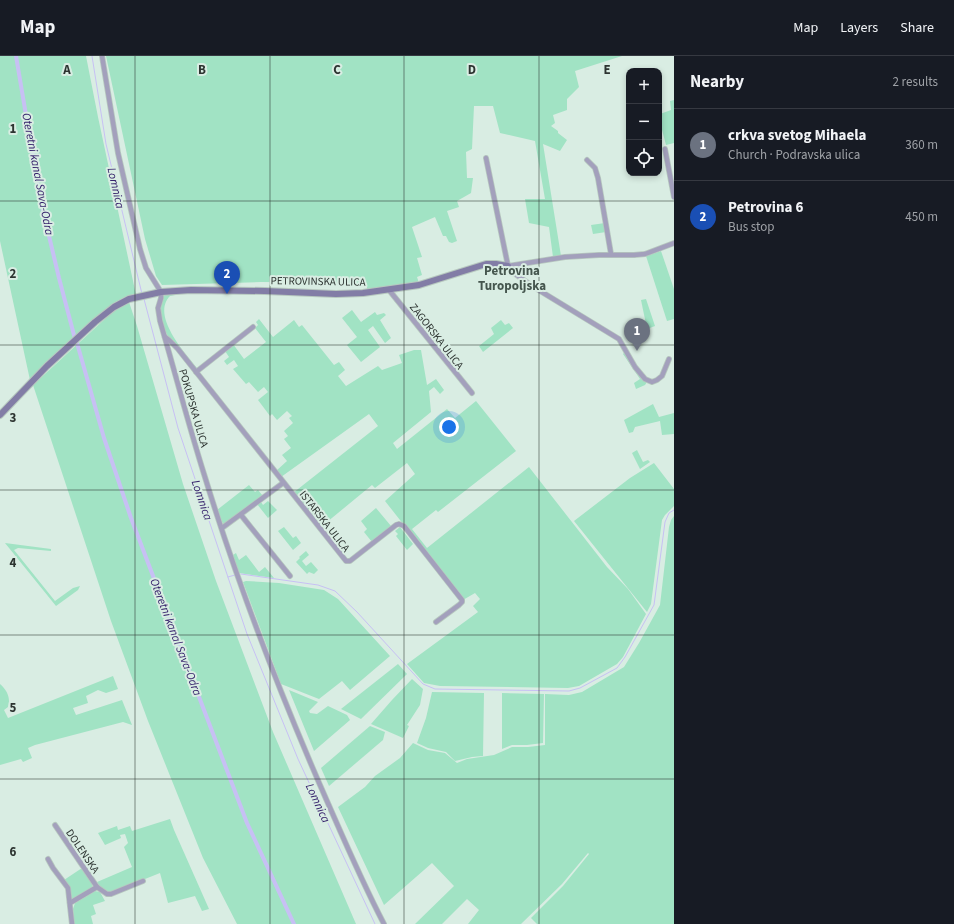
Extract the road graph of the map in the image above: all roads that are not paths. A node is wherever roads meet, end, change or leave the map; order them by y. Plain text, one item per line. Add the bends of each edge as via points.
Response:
1 (102, 56) edge
2 (666, 149) dead end
3 (486, 158) dead end
4 (587, 160) dead end
5 (674, 198) edge
6 (674, 243) edge
7 (610, 254) junction
8 (508, 266) junction
9 (389, 290) junction
10 (161, 292) junction
11 (254, 327) dead end
12 (165, 337) junction
13 (669, 359) dead end
14 (196, 372) junction
15 (472, 393) dead end
16 (0, 415) edge
17 (284, 483) junction
18 (241, 515) junction
19 (222, 528) junction
20 (290, 576) dead end
21 (436, 622) dead end
22 (55, 825) dead end
23 (48, 859) dead end
24 (143, 881) dead end
25 (97, 887) junction
26 (70, 903) junction
27 (72, 924) edge
28 (384, 924) edge

1 - 10 street via 118,153 140,249 146,268
2 - 5 street
3 - 8 street
4 - 7 street via 595,168 598,178
6 - 7 street, PETROVINSKA ULICA via 645,254
7 - 8 street, PETROVINSKA ULICA
8 - 9 street, PETROVINSKA ULICA via 486,264 428,283
8 - 13 street via 532,286 619,339 635,367 648,381 660,378
9 - 10 street, PETROVINSKA ULICA via 346,294 191,290
9 - 15 street, ZAGORSKA ULICA
10 - 12 street, POKUPSKA ULICA via 158,312
10 - 16 street, PETROVINSKA ULICA via 134,297 107,312 47,366
11 - 14 street
12 - 14 street, ISTARSKA ULICA
12 - 19 street, POKUPSKA ULICA
14 - 17 street, ISTARSKA ULICA
17 - 18 street
17 - 21 street, ISTARSKA ULICA via 348,562 391,528 402,524 462,600
18 - 19 street
18 - 20 street
19 - 28 street, POKUPSKA ULICA via 257,628 307,756
22 - 25 street, DOLENSKA
23 - 26 street via 68,888
24 - 25 street, DOLENSKA via 111,894
25 - 26 street, DOLENSKA
26 - 27 street

